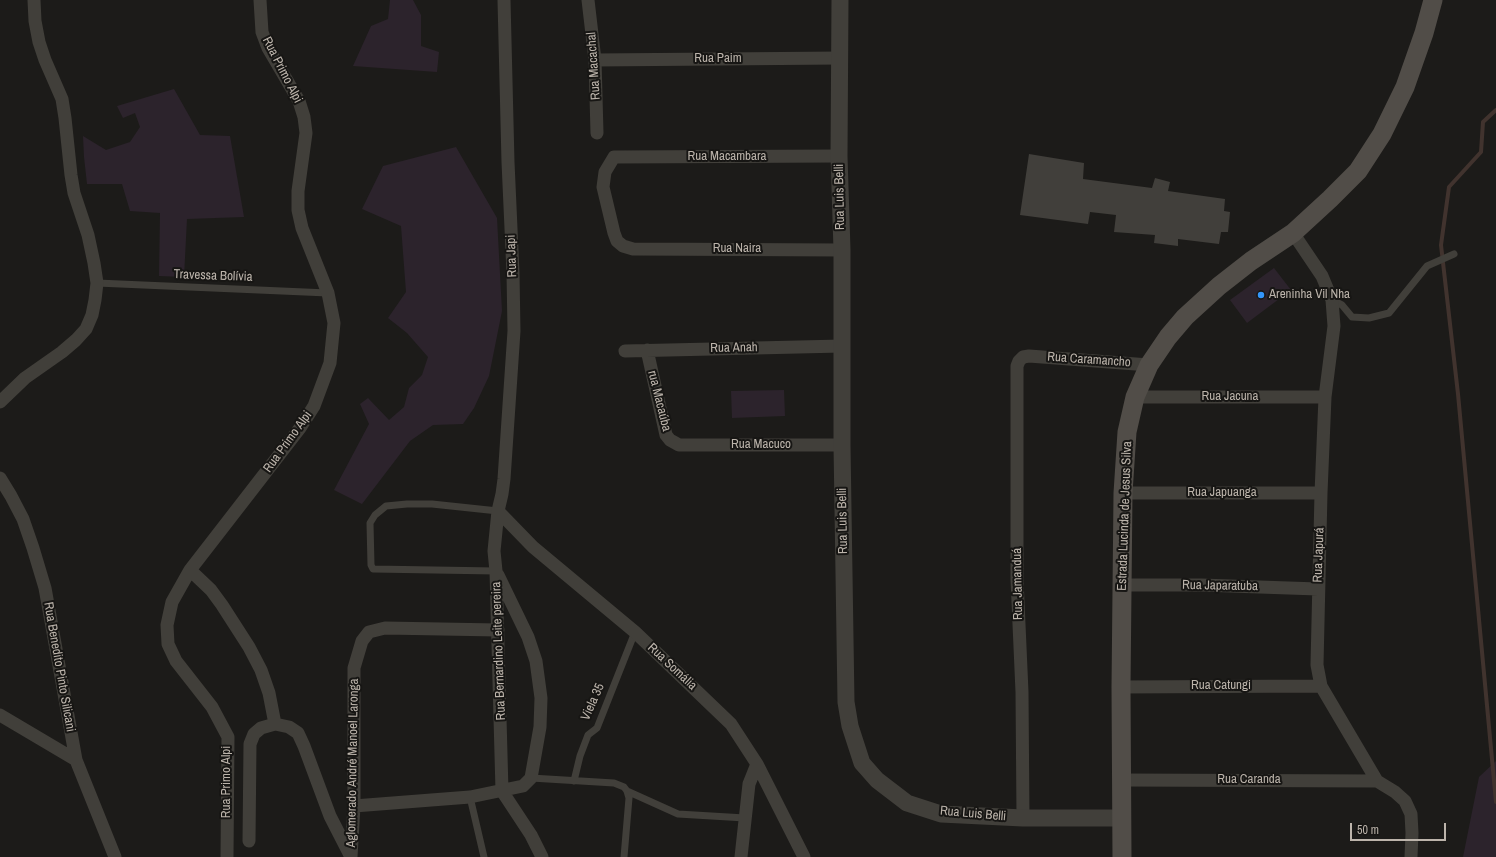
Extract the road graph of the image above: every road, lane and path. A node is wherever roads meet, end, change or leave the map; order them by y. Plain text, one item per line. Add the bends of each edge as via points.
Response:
1 (34, 0) edge
2 (260, 0) edge
3 (504, 0) edge
4 (588, 0) edge
5 (840, 0) edge
6 (1433, 0) edge
7 (841, 58) junction
8 (595, 60) junction
9 (597, 133) dead end
10 (839, 156) junction
11 (1292, 232) junction
12 (633, 249) joint
13 (842, 250) junction
14 (1454, 254) dead end
15 (97, 283) junction
16 (328, 293) junction
17 (1332, 300) junction
18 (842, 346) junction
19 (647, 350) junction
20 (625, 351) dead end
21 (1029, 356) joint
22 (1149, 365) junction
23 (1135, 397) junction
24 (1325, 397) junction
25 (0, 402) edge
26 (680, 445) joint
27 (842, 445) junction
28 (0, 478) edge
29 (1123, 493) junction
30 (1321, 493) junction
31 (498, 511) junction
32 (190, 570) junction
33 (496, 571) junction
34 (1123, 585) junction
35 (1318, 589) junction
36 (498, 630) junction
37 (635, 632) junction
38 (1321, 686) junction
39 (1121, 687) junction
40 (0, 715) edge
41 (275, 724) junction
42 (76, 760) junction
43 (757, 764) junction
44 (531, 778) junction
45 (1122, 780) junction
46 (574, 781) junction
47 (1377, 781) junction
48 (502, 791) junction
49 (627, 791) junction
50 (470, 797) junction
51 (354, 806) junction
52 (745, 818) junction
53 (1023, 818) junction
54 (1121, 818) junction
55 (249, 841) dead end
56 (114, 857) edge
57 (227, 857) edge
58 (351, 857) edge
59 (484, 857) edge
60 (542, 857) edge
61 (624, 857) edge
62 (741, 857) edge
63 (804, 857) edge
64 (1122, 857) edge
65 (1410, 857) edge

1 - 15 street via 39,42 62,99 74,192 88,235
2 - 16 street, Rua Primo Alpi via 262,32 268,48 299,101 304,117 306,133 298,210 302,228
3 - 31 street, Rua Japi via 514,331 504,478
4 - 8 street, Rua Macachal
5 - 7 street, Rua Luis Belli
6 - 11 main road, Estrada Lucinda de Jesus Silva via 1405,88 1382,134 1358,171
7 - 8 street, Rua Paim
7 - 10 street, Rua Luis Belli
8 - 9 street, Rua Macachal
10 - 12 street, Rua Macambara via 614,157 605,172 603,186 617,241
10 - 13 street, Rua Luis Belli
11 - 17 street, Rua Japurá via 1322,276
11 - 22 main road, Estrada Lucinda de Jesus Silva via 1224,282 1191,312 1168,337
12 - 13 street, Rua Naira
13 - 18 street, Rua Luis Belli
14 - 17 lane via 1427,266 1389,313 1369,318 1352,317 1342,305
15 - 16 lane, Travessa Bolívia
15 - 25 street via 86,329 62,352 25,378
16 - 32 street, Rua Primo Alpi via 334,323 333,346 330,363 314,406 300,428
17 - 24 street, Rua Japurá via 1334,326
18 - 19 street, Rua Anah
18 - 27 street, Rua Luis Belli
19 - 20 street, Rua Anah
19 - 26 street, rua Macaúba via 666,435
21 - 22 street, Rua Caramancho
21 - 53 street, Rua Jamanduá via 1023,357 1017,366 1017,579 1022,692
22 - 23 main road, Estrada Lucinda de Jesus Silva
23 - 24 street, Rua Jacuna
23 - 29 main road, Estrada Lucinda de Jesus Silva via 1127,432
24 - 30 street, Rua Japurá
26 - 27 street, Rua Macuco
27 - 53 street, Rua Luis Belli via 846,702 850,726 862,763 876,780 907,803 941,814
28 - 42 street, Rua Benedito Pinto Silicani via 23,519 45,588
29 - 30 street, Rua Japuanga
29 - 34 main road, Estrada Lucinda de Jesus Silva
30 - 35 street, Rua Japurá
31 - 33 street, Rua Bernardino Leite pereira via 494,551
31 - 33 lane via 407,504 386,506 370,523 371,565 374,569
31 - 37 street, Rua Somália via 533,547
32 - 41 street via 211,590 249,647 269,693
32 - 57 street, Rua Primo Alpi via 172,602 167,625 168,644 176,661 212,708 228,737
33 - 36 street, Rua Bernardino Leite pereira
33 - 44 street via 528,637 536,661 541,698 540,727
34 - 35 street, Rua Japaratuba
34 - 39 main road, Estrada Lucinda de Jesus Silva
35 - 38 street, Rua Japurá via 1317,665
36 - 48 street, Rua Bernardino Leite pereira
36 - 51 street, Aglomerado André Manoel Laronga via 385,628 369,632 362,641 354,668
37 - 43 street, Rua Somália via 731,724
37 - 46 lane, Viela 35 via 597,728 588,736
38 - 39 street, Rua Catungi
38 - 47 street, Rua Japurá
39 - 45 main road, Estrada Lucinda de Jesus Silva
40 - 42 street
41 - 55 street via 261,728 254,734 250,744
41 - 58 street via 289,727 298,733 330,816
42 - 56 street, Rua Benedito Pinto Silicani
43 - 52 street via 749,784
43 - 63 street, Rua Somália
44 - 46 lane
44 - 48 street via 522,786
45 - 47 street, Rua Caranda
45 - 54 main road, Estrada Lucinda de Jesus Silva
46 - 49 lane via 614,783
47 - 65 street, Rua Japurá via 1405,800 1411,814
48 - 50 street
48 - 60 street
49 - 52 lane via 678,814
49 - 61 lane via 629,798
50 - 51 street
50 - 59 lane
51 - 58 street, Aglomerado André Manoel Laronga
52 - 62 street
53 - 54 street, Rua Luis Belli
54 - 64 main road, Estrada Lucinda de Jesus Silva

